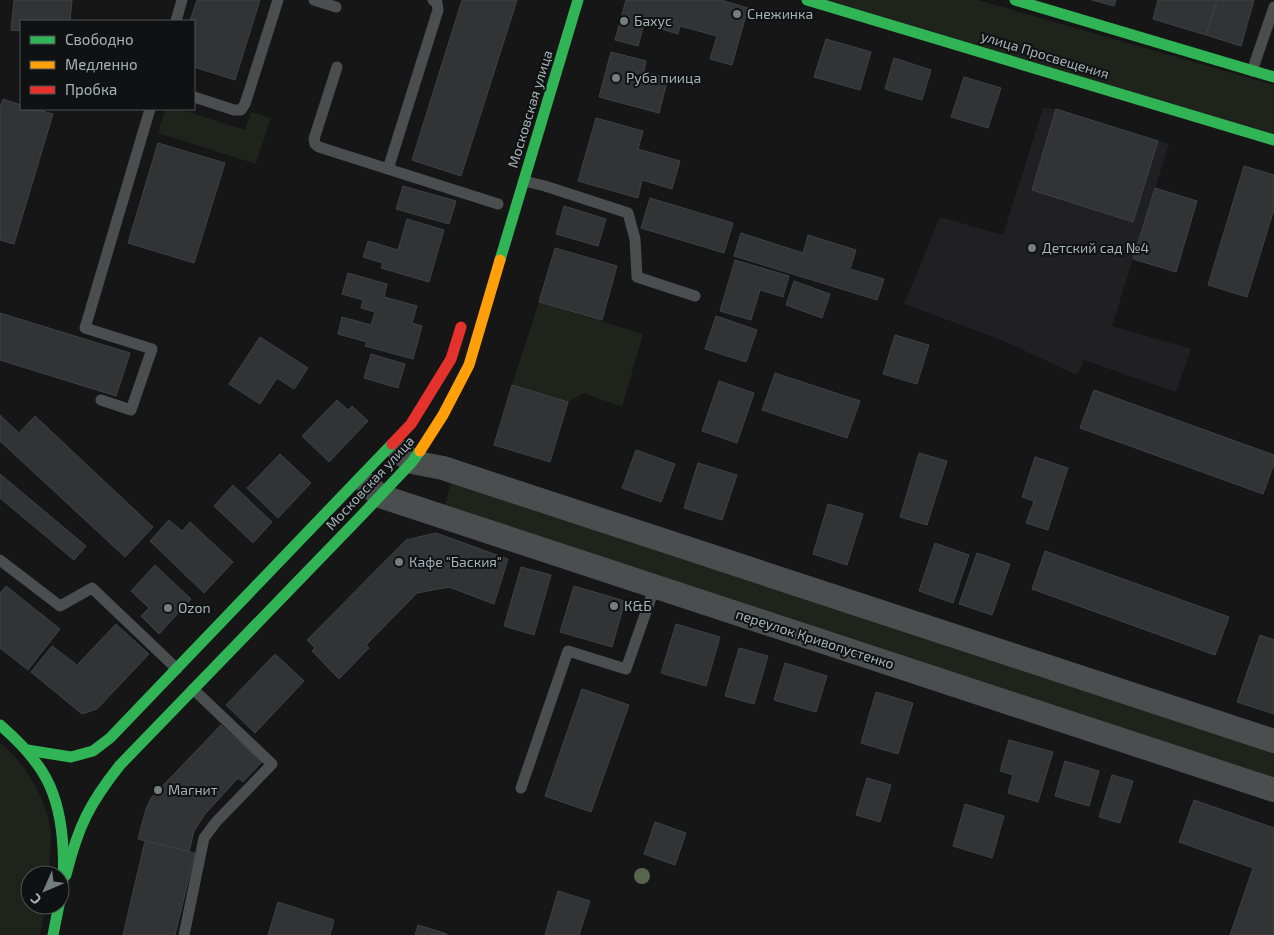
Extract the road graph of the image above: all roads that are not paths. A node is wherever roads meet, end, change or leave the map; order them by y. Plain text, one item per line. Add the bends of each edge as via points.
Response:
1 (182, 0) edge
2 (278, 0) edge
3 (314, 0) edge
4 (433, 0) edge
5 (578, 0) edge
6 (807, 0) edge
7 (1016, 0) edge
8 (336, 7) dead end
9 (1274, 7) edge
10 (176, 20) edge
11 (337, 67) dead end
12 (1252, 71) junction
13 (1274, 77) edge
14 (195, 98) edge
15 (150, 110) edge
16 (1274, 140) edge
17 (388, 169) junction
18 (524, 181) junction
19 (498, 204) dead end
20 (695, 296) dead end
21 (465, 314) dead end
22 (101, 400) dead end
23 (392, 445) junction
24 (412, 462) junction
25 (361, 478) junction
26 (380, 496) junction
27 (0, 560) edge
28 (655, 586) junction
29 (177, 670) junction
30 (193, 689) junction
31 (0, 725) edge
32 (1274, 741) edge
33 (27, 750) junction
34 (521, 788) dead end
35 (1274, 790) edge
36 (63, 865) edge
37 (69, 865) edge
38 (57, 915) edge
39 (53, 935) edge
40 (184, 935) edge

1 - 10 lane
2 - 14 lane via 245,104 240,110
3 - 8 lane
4 - 17 lane via 438,10
5 - 18 main road, Московская улица
6 - 16 main road, улица Просвещения
7 - 12 main road
9 - 12 lane
11 - 17 lane via 315,144
12 - 13 main road
15 - 22 lane via 85,328 152,350 131,410
17 - 19 lane
18 - 20 lane via 628,212 635,239 637,277
18 - 24 main road, Московская улица via 469,365 452,402
21 - 23 main road, Московская улица via 451,359 411,424
23 - 24 street
23 - 25 main road, Московская улица
24 - 26 main road, Московская улица
24 - 32 street via 452,472
25 - 26 street, переулок Кривопустенко
25 - 29 main road, Московская улица
26 - 28 street, переулок Кривопустенко
26 - 30 main road, Московская улица
27 - 29 lane via 60,606 92,588
28 - 34 lane via 626,670 568,651
28 - 35 street, переулок Кривопустенко
29 - 33 main road, Московская улица via 93,751 71,757
30 - 37 main road, Московская улица via 129,756 95,798 81,826
30 - 40 lane via 272,764 204,838
31 - 33 main road
33 - 36 main road via 46,779 57,804 62,823
38 - 39 main road

